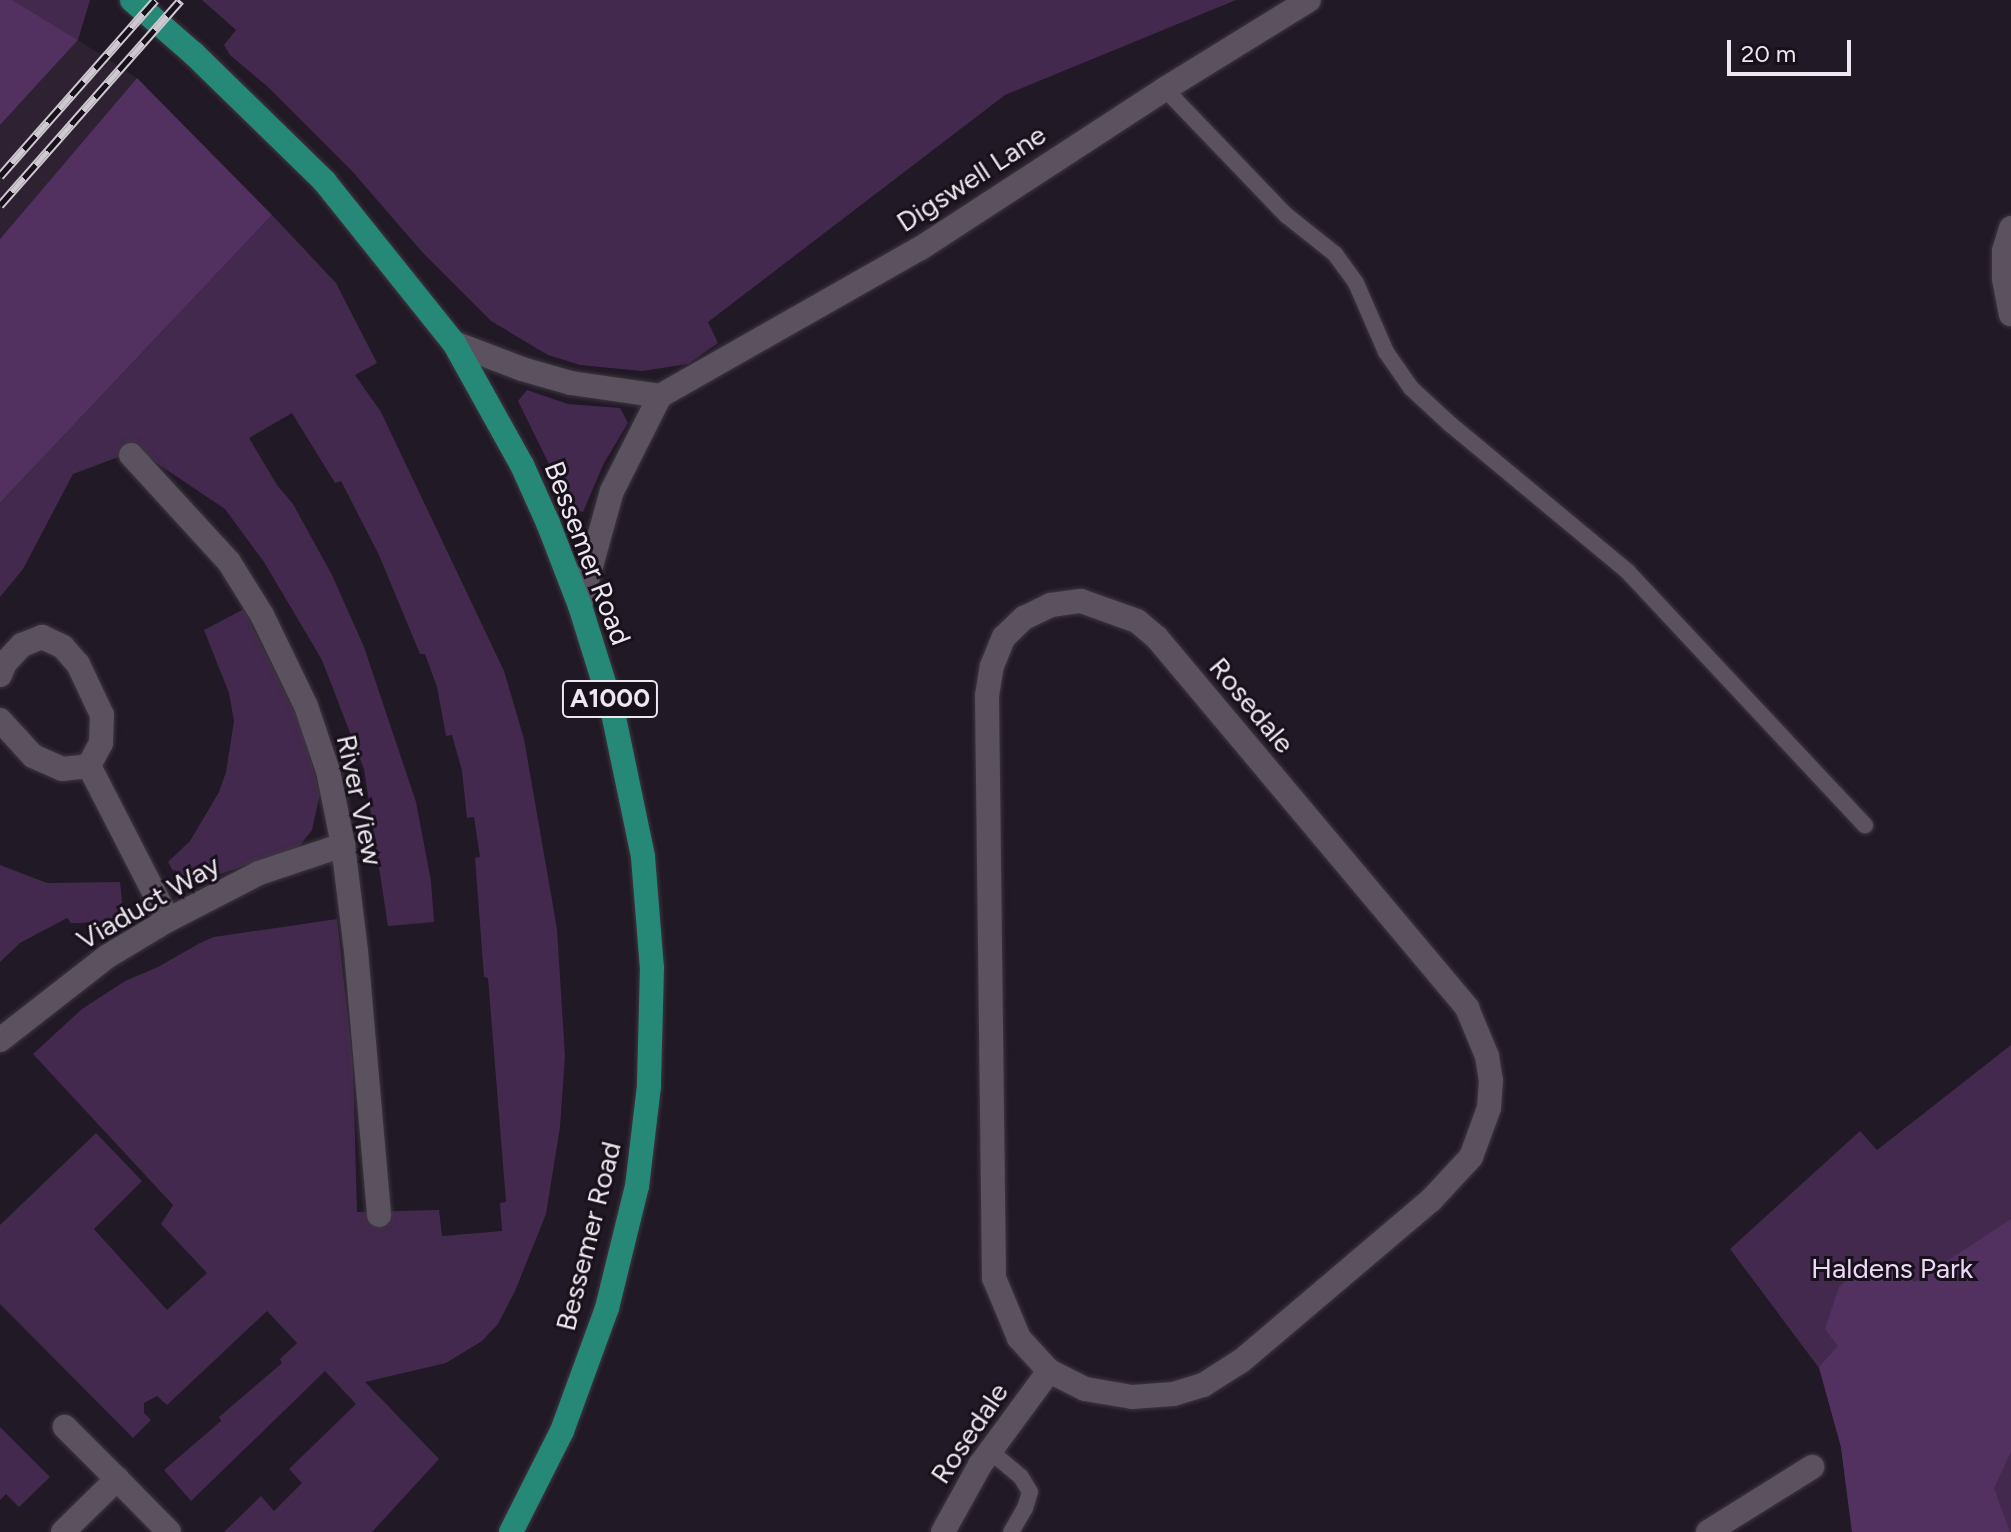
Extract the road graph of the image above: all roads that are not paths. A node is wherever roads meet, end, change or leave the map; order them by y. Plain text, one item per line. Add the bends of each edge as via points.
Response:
1 (132, 0) edge
2 (1309, 0) edge
3 (1165, 89) junction
4 (2011, 228) edge
5 (2011, 314) edge
6 (454, 343) junction
7 (660, 396) junction
8 (131, 455) dead end
9 (580, 606) junction
10 (0, 675) edge
11 (0, 720) edge
12 (89, 766) junction
13 (1865, 825) dead end
14 (343, 845) junction
15 (168, 920) junction
16 (0, 1040) edge
17 (379, 1215) dead end
18 (1049, 1371) junction
19 (65, 1427) dead end
20 (990, 1451) junction
21 (1812, 1467) dead end
22 (117, 1479) junction
23 (945, 1531) edge
24 (63, 1532) edge
25 (169, 1532) edge
26 (511, 1532) edge
27 (1011, 1532) edge
28 (1708, 1532) edge

1 - 6 main road, Bessemer Road / A1000 via 325,182
2 - 3 street, Digswell Lane
3 - 7 street, Digswell Lane via 921,248
3 - 13 lane via 1286,215 1335,254 1411,388 1628,572
4 - 5 street via 2004,279
6 - 7 street via 571,383
6 - 9 main road, Bessemer Road / A1000 via 522,465
7 - 9 street via 612,491
8 - 14 street, River View via 229,562 262,615 306,706 328,771
9 - 26 main road, Bessemer Road / A1000 via 612,708 643,857 652,968 649,1086 637,1186 607,1308 562,1431
10 - 12 street via 22,645 42,637 63,647 78,664 102,715 101,743
11 - 12 street via 33,756 62,769
12 - 15 street
14 - 15 street, Viaduct Way via 259,873
14 - 17 street, River View
15 - 16 street, Viaduct Way via 108,956
18 - 18 street, Rosedale via 1085,1389 1132,1397 1203,1385 1241,1361 1431,1200 1471,1157 1487,1119 1491,1080 1467,1008 1157,638 1124,615 1081,601 1051,605 1024,618 1004,637 987,696 994,1278 1014,1328
18 - 20 street, Rosedale
19 - 22 street
20 - 23 street, Rosedale
20 - 27 lane via 1021,1477 1030,1492
21 - 28 street
22 - 24 street
22 - 25 street

